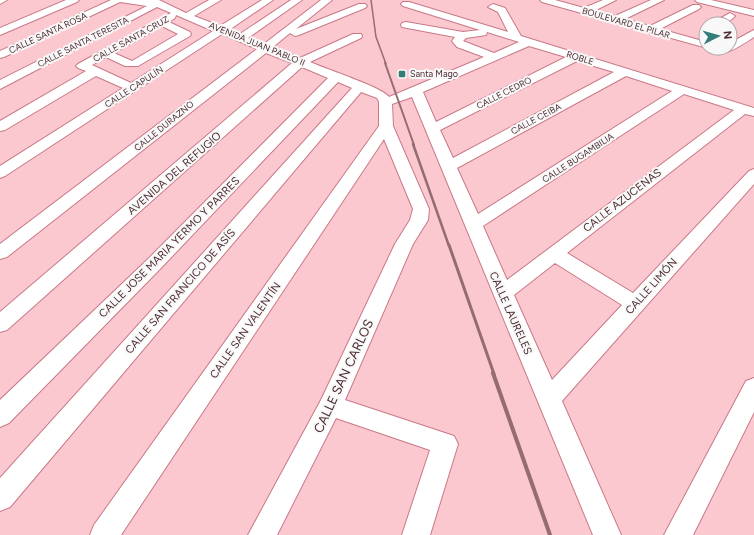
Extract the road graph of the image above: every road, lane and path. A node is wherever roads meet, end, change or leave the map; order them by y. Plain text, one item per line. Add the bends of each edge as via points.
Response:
1 (74, 0) edge
2 (118, 0) edge
3 (122, 0) edge
4 (216, 0) edge
5 (268, 0) edge
6 (611, 0) edge
7 (659, 0) edge
8 (745, 0) edge
9 (296, 1) edge
10 (554, 1) edge
11 (161, 2) edge
12 (325, 2) edge
13 (406, 4) dead end
14 (698, 4) edge
15 (362, 6) dead end
16 (493, 7) dead end
17 (585, 11) junction
18 (730, 12) junction
19 (754, 13) edge
20 (183, 14) junction
21 (725, 16) edge
22 (615, 20) junction
23 (162, 22) junction
24 (406, 26) dead end
25 (221, 30) junction
26 (650, 30) junction
27 (0, 32) edge
28 (488, 32) junction
29 (754, 33) edge
30 (698, 34) edge
31 (463, 35) junction
32 (358, 36) dead end
33 (280, 37) junction
34 (241, 38) junction
35 (517, 39) junction
36 (687, 40) junction
37 (529, 42) junction
38 (698, 43) edge
39 (738, 43) edge
40 (264, 48) junction
41 (106, 53) junction
42 (59, 54) junction
43 (0, 55) edge
44 (494, 57) junction
45 (576, 57) junction
46 (301, 62) junction
47 (82, 66) junction
48 (94, 72) junction
49 (624, 72) junction
50 (336, 77) junction
51 (0, 85) edge
52 (360, 86) junction
53 (133, 88) junction
54 (682, 90) junction
55 (416, 91) junction
56 (386, 102) junction
57 (748, 110) edge
58 (386, 126) junction
59 (0, 127) edge
60 (432, 129) junction
61 (448, 166) junction
62 (1, 171) edge
63 (754, 174) edge
64 (473, 225) junction
65 (0, 253) edge
66 (553, 253) junction
67 (503, 293) junction
68 (635, 304) junction
69 (0, 324) edge
70 (754, 388) edge
71 (549, 399) junction
72 (330, 406) junction
73 (0, 416) edge
74 (0, 498) edge
75 (104, 535) edge
76 (262, 535) edge
77 (416, 535) edge
78 (606, 535) edge
79 (678, 535) edge

1 - 27 street
2 - 43 street, CALLE SANTA ROSA
3 - 11 street, AVENIDA JUAN PABLO II
4 - 20 street, CALLE SANTA CRUZ
5 - 25 street, CALLE CAPULÍN
6 - 17 street
7 - 22 street
8 - 18 street
9 - 12 street
9 - 34 street
10 - 17 street, BOULEVARD EL PILAR
11 - 20 street, AVENIDA JUAN PABLO II
11 - 42 street, CALLE SANTA TERESITA
12 - 33 street, CALLE DURAZNO
13 - 28 street, ROBLE
14 - 18 street
14 - 26 street
15 - 33 street
16 - 35 street via 502,10
17 - 22 street, BOULEVARD EL PILAR
18 - 19 street
18 - 21 street
20 - 23 street, CALLE SANTA CRUZ
20 - 25 street, AVENIDA JUAN PABLO II
22 - 26 street, BOULEVARD EL PILAR
23 - 41 street, CALLE SANTA CRUZ
23 - 41 street via 186,34 134,64
24 - 31 street
25 - 34 street, AVENIDA JUAN PABLO II
25 - 53 street, CALLE CAPULÍN
26 - 36 street, BOULEVARD EL PILAR
28 - 31 street
28 - 35 street, ROBLE
29 - 39 street
30 - 36 street
31 - 44 street via 457,41 461,45
32 - 46 street, AVENIDA DEL REFUGIO
33 - 40 street, CALLE DURAZNO
34 - 40 street, AVENIDA JUAN PABLO II
35 - 37 street, ROBLE
36 - 38 street, BOULEVARD EL PILAR
37 - 44 street
37 - 45 street, ROBLE
40 - 46 street, AVENIDA JUAN PABLO II
40 - 65 street, CALLE DURAZNO
41 - 47 street, CALLE SANTA CRUZ
42 - 47 street
42 - 51 street, CALLE SANTA TERESITA
44 - 55 street
45 - 49 street, ROBLE
45 - 60 street, CALLE CEDRO
46 - 50 street, AVENIDA JUAN PABLO II
46 - 69 street, AVENIDA DEL REFUGIO
47 - 48 street
48 - 53 street
48 - 59 street
49 - 54 street, ROBLE
49 - 61 street, CALLE CEIBA
50 - 52 street, AVENIDA JUAN PABLO II
50 - 73 street, CALLE JOSE MARIA YERMO Y PARRES via 154,264
52 - 56 street, AVENIDA JUAN PABLO II via 382,96
52 - 74 street, CALLE SAN FRANCICO DE ASÍS
53 - 62 street, CALLE CAPULÍN
54 - 57 street, ROBLE
54 - 64 street, CALLE BUGAMBILIA
55 - 56 street
55 - 60 street, CALLE LAURELES
56 - 58 street
57 - 66 street, CALLE AZUCENAS
58 - 72 street, CALLE SAN CARLOS via 421,209 421,215 404,244
58 - 75 street, CALLE SAN VALENTÍN
60 - 61 street, CALLE LAURELES
61 - 64 street, CALLE LAURELES
63 - 68 street, CALLE LIMÓN
64 - 67 street, CALLE LAURELES
66 - 67 street, CALLE AZUCENAS
66 - 68 street
67 - 71 street, CALLE LAURELES
68 - 71 street, CALLE LIMÓN
70 - 79 street
71 - 78 street, CALLE LAURELES
72 - 76 street, CALLE SAN CARLOS
72 - 77 street via 445,444

